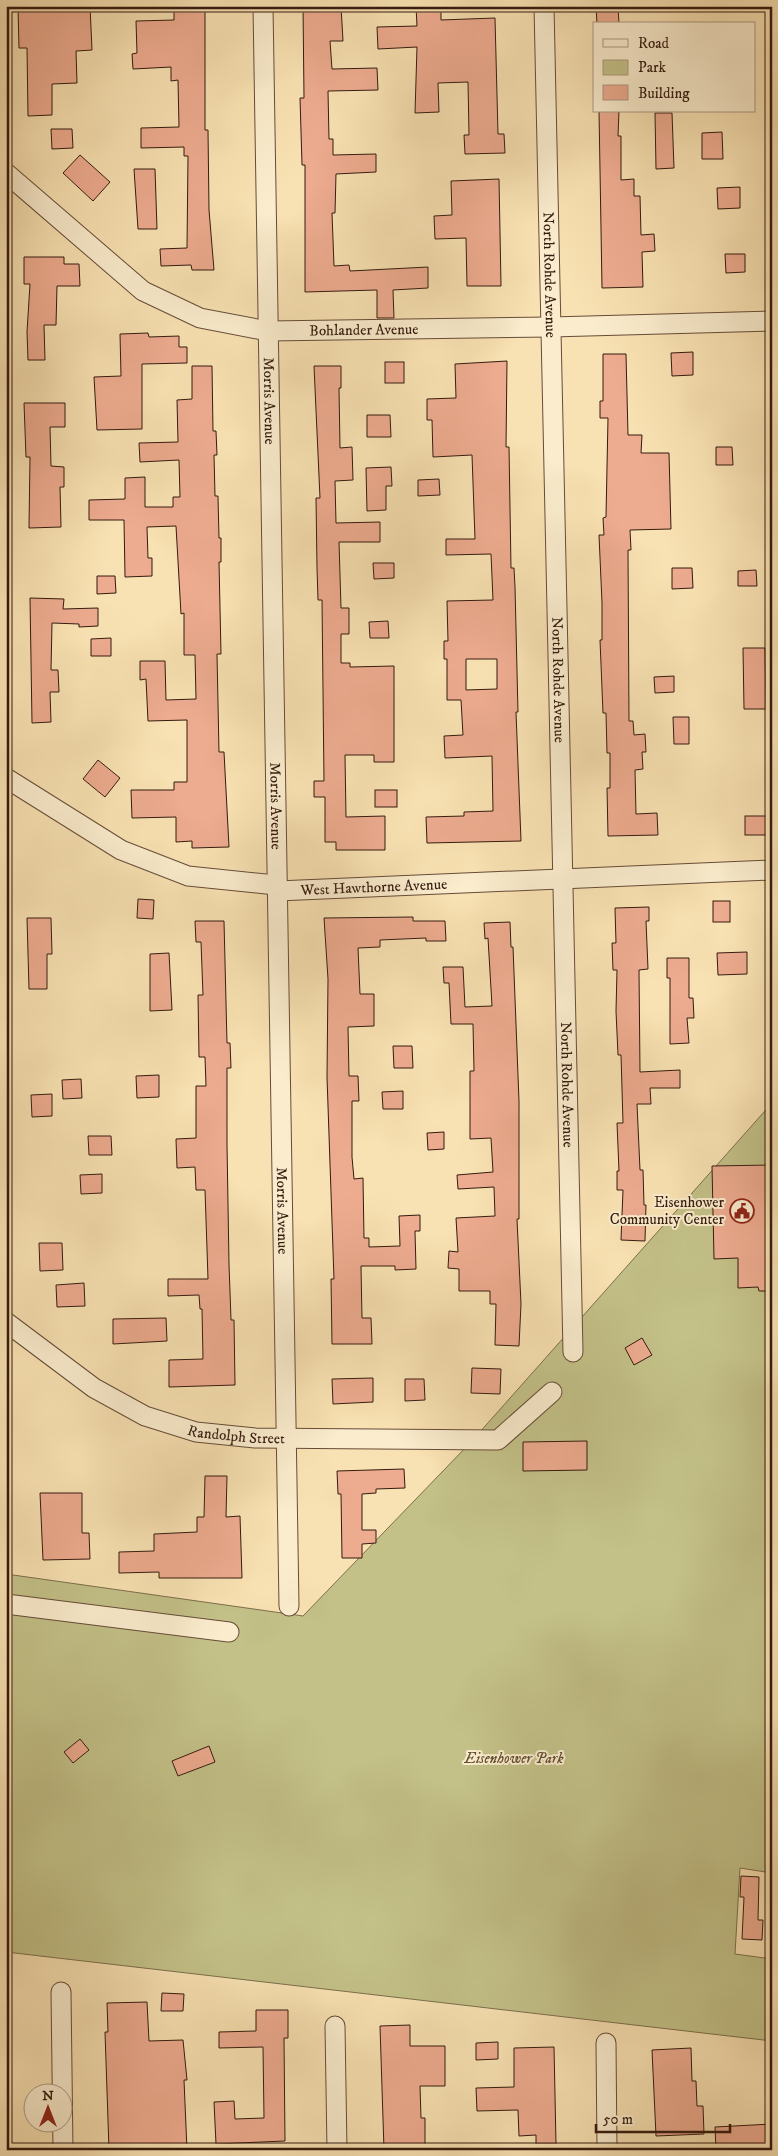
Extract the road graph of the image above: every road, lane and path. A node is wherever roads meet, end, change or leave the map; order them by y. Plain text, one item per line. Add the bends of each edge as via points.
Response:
1 (262, 6) edge
2 (544, 6) edge
3 (6, 173) edge
4 (772, 321) edge
5 (551, 327) junction
6 (268, 331) junction
7 (6, 778) edge
8 (772, 870) edge
9 (563, 879) junction
10 (278, 890) junction
11 (6, 1322) edge
12 (573, 1352) dead end
13 (552, 1392) dead end
14 (286, 1438) junction
15 (6, 1604) edge
16 (289, 1606) dead end
17 (229, 1632) dead end
18 (61, 1992) dead end
19 (336, 2026) dead end
20 (606, 2043) dead end
21 (63, 2150) edge
22 (337, 2150) edge
23 (608, 2150) edge

1 - 6 street, Morris Avenue
2 - 5 street, North Rohde Avenue
3 - 6 street, Bohlander Avenue via 143,291 200,318
4 - 5 street, Bohlander Avenue
5 - 6 street, Bohlander Avenue
5 - 9 street, North Rohde Avenue
6 - 10 street, Morris Avenue
7 - 10 street, West Hawthorne Avenue via 121,850 188,876 276,885
8 - 9 street, West Hawthorne Avenue
9 - 10 street, West Hawthorne Avenue
9 - 12 street, North Rohde Avenue
10 - 14 street, Morris Avenue
11 - 14 street, Randolph Street via 94,1388 145,1416 196,1432
13 - 14 street, Randolph Street via 498,1440
14 - 16 street, Morris Avenue
15 - 17 street
18 - 21 street
19 - 22 street
20 - 23 street

